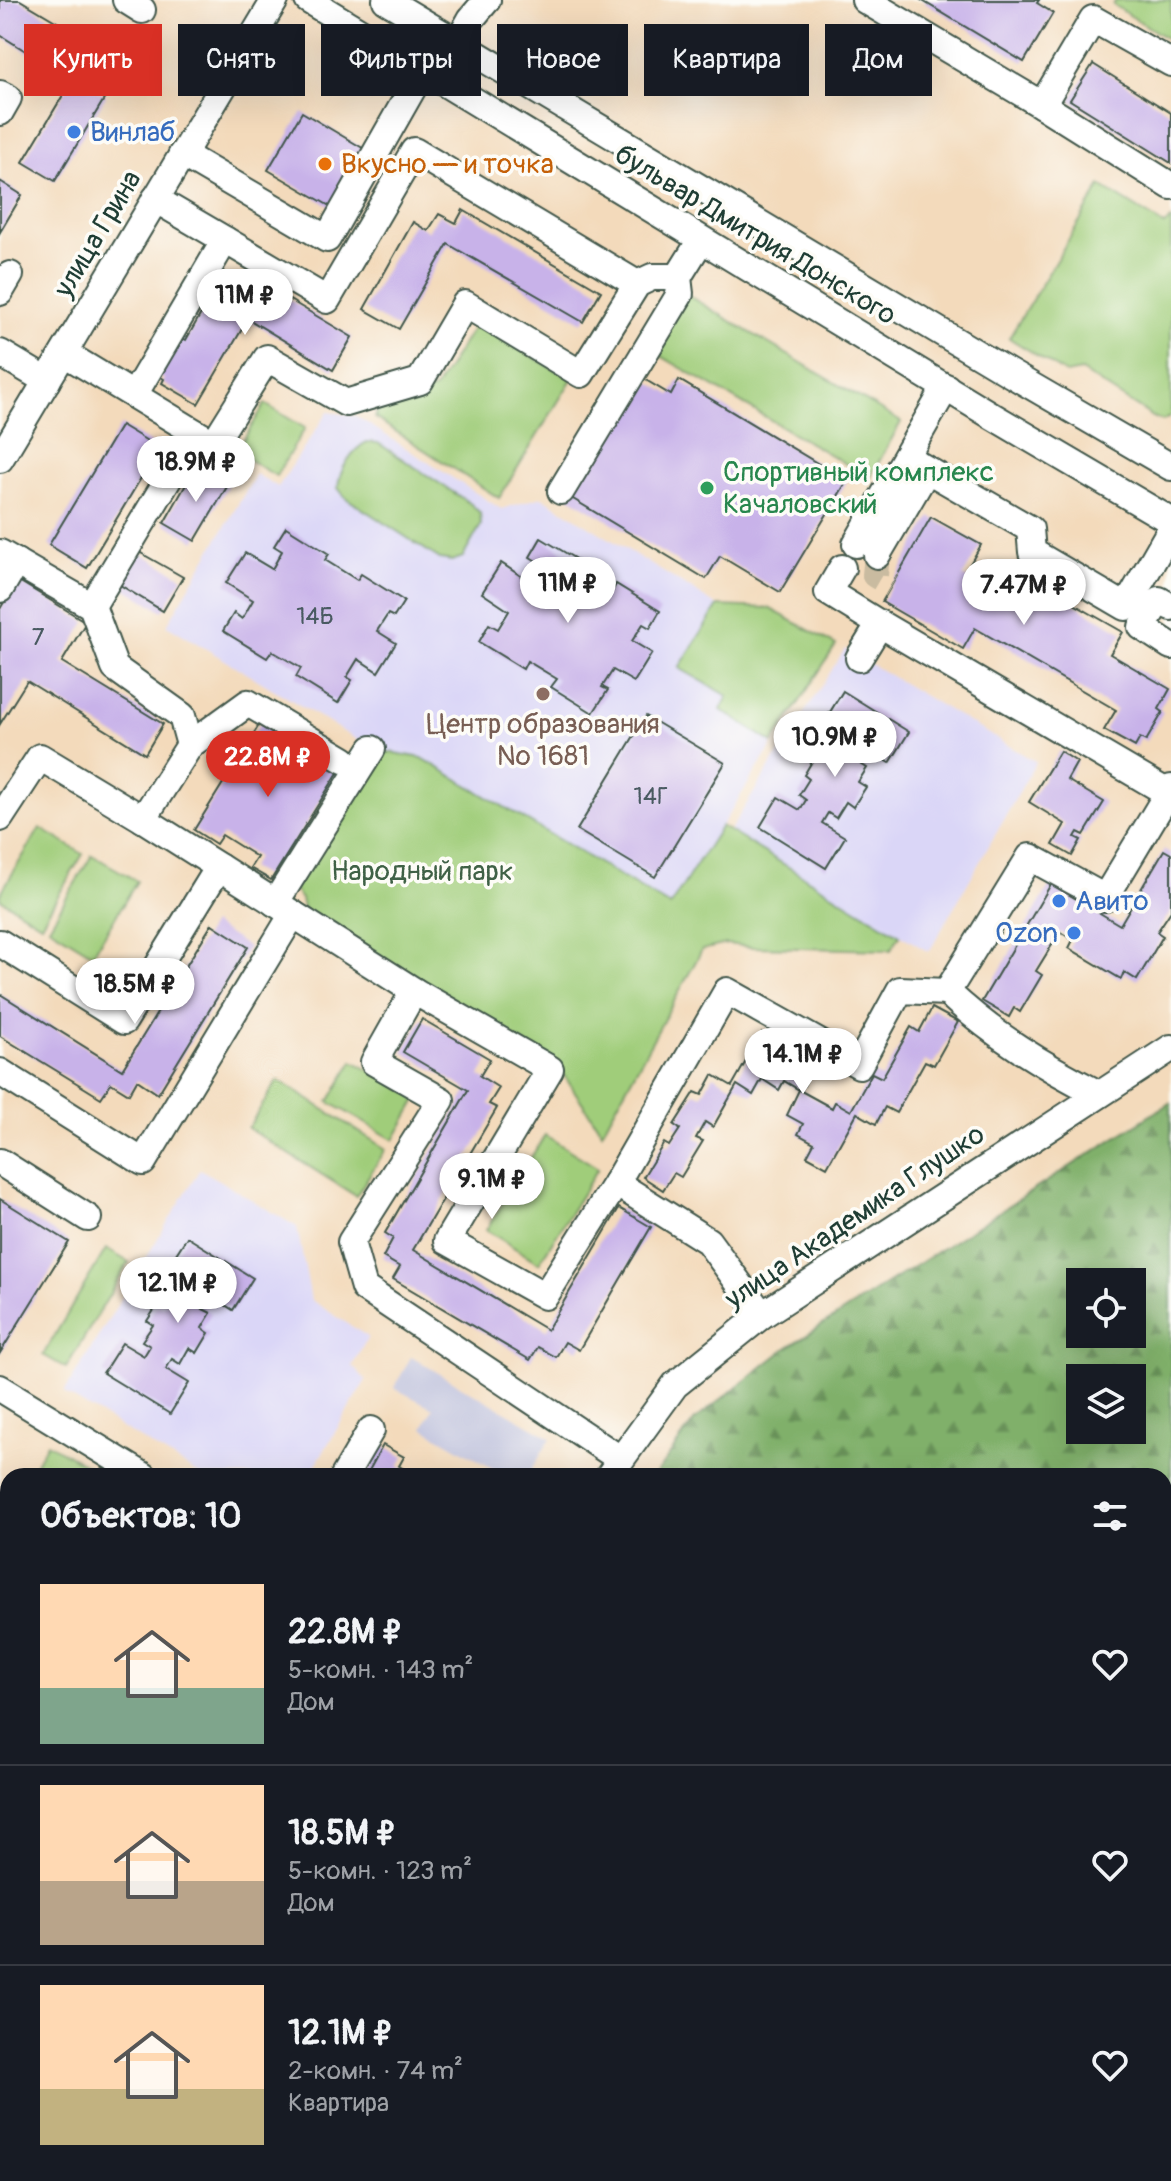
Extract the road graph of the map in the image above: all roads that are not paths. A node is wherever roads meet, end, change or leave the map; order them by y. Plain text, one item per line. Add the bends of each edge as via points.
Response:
1 (275, 0) edge
2 (308, 0) edge
3 (386, 0) edge
4 (487, 0) edge
5 (865, 0) edge
6 (1096, 9) edge
7 (347, 24) edge
8 (425, 24) edge
9 (468, 24) edge
10 (481, 58) edge
11 (1171, 63) edge
12 (0, 94) edge
13 (408, 96) edge
14 (466, 96) edge
15 (1042, 105) junction
16 (0, 112) edge
17 (182, 154) junction
18 (1171, 186) edge
19 (155, 199) junction
20 (225, 240) junction
21 (701, 240) junction
22 (678, 277) junction
23 (637, 284) junction
24 (0, 353) edge
25 (64, 353) junction
26 (47, 381) junction
27 (946, 387) junction
28 (134, 395) junction
29 (196, 433) junction
30 (0, 459) edge
31 (1169, 461) edge
32 (917, 464) junction
33 (561, 491) dead end
34 (1171, 521) edge
35 (1171, 529) edge
36 (866, 550) dead end
37 (8, 558) edge
38 (842, 568) dead end
39 (0, 589) edge
40 (92, 606) junction
41 (1171, 607) edge
42 (880, 624) junction
43 (1171, 646) edge
44 (859, 658) dead end
45 (190, 745) junction
46 (372, 749) dead end
47 (344, 760) dead end
48 (1169, 790) edge
49 (0, 818) edge
50 (143, 819) junction
51 (219, 867) junction
52 (284, 909) junction
53 (0, 943) edge
54 (414, 991) junction
55 (947, 992) junction
56 (1171, 1048) edge
57 (0, 1072) edge
58 (1099, 1094) junction
59 (0, 1162) edge
60 (616, 1183) junction
61 (88, 1218) dead end
62 (762, 1315) junction
63 (0, 1388) edge
64 (371, 1430) dead end
65 (114, 1468) edge
66 (349, 1468) edge
67 (614, 1468) edge

1 - 17 street, улица Грина
2 - 7 street, бульвар Дмитрия Донского
3 - 8 street, бульвар Дмитрия Донского
4 - 9 street
5 - 15 street
6 - 11 street
6 - 15 street
10 - 31 street, бульвар Дмитрия Донского
12 - 16 street via 8,98
13 - 17 street via 327,239
14 - 21 street, бульвар Дмитрия Донского
15 - 18 street
17 - 19 street, улица Грина
19 - 20 street
19 - 25 street, улица Грина
20 - 23 street via 327,300 414,151
20 - 28 street
21 - 22 street
21 - 27 street, бульвар Дмитрия Донского
22 - 23 street via 652,277
22 - 33 street via 680,294
23 - 29 street via 581,374 465,304 420,381 346,403 267,358 214,443
24 - 26 street
25 - 26 street, улица Грина
25 - 28 street
26 - 30 street, улица Грина
27 - 32 street
27 - 34 street, бульвар Дмитрия Донского
28 - 29 street
29 - 40 street
32 - 35 street via 1030,529 1032,552 1126,607
32 - 36 street
37 - 39 street
37 - 40 street
38 - 42 street via 828,592
40 - 45 street via 115,668 182,716
41 - 43 street via 1159,600 1142,627
42 - 44 street
42 - 48 street
45 - 47 street via 248,703
45 - 50 street
46 - 52 street
48 - 55 street via 1105,898 1030,857
49 - 50 street via 40,757
50 - 51 street
51 - 52 street
51 - 53 street via 124,1021
52 - 54 street
52 - 57 street via 268,972 143,1162
54 - 60 street via 550,1069 447,1241 545,1296
54 - 67 street via 374,1062 441,1100 351,1242 364,1288
55 - 58 street via 981,1024
55 - 60 street via 900,990 859,1065 727,991
56 - 58 street, улица Академика Глушко
58 - 62 street, улица Академика Глушко
59 - 61 street
60 - 62 street via 708,1241
62 - 67 street, улица Академика Глушко via 675,1385
63 - 65 street
64 - 66 street

